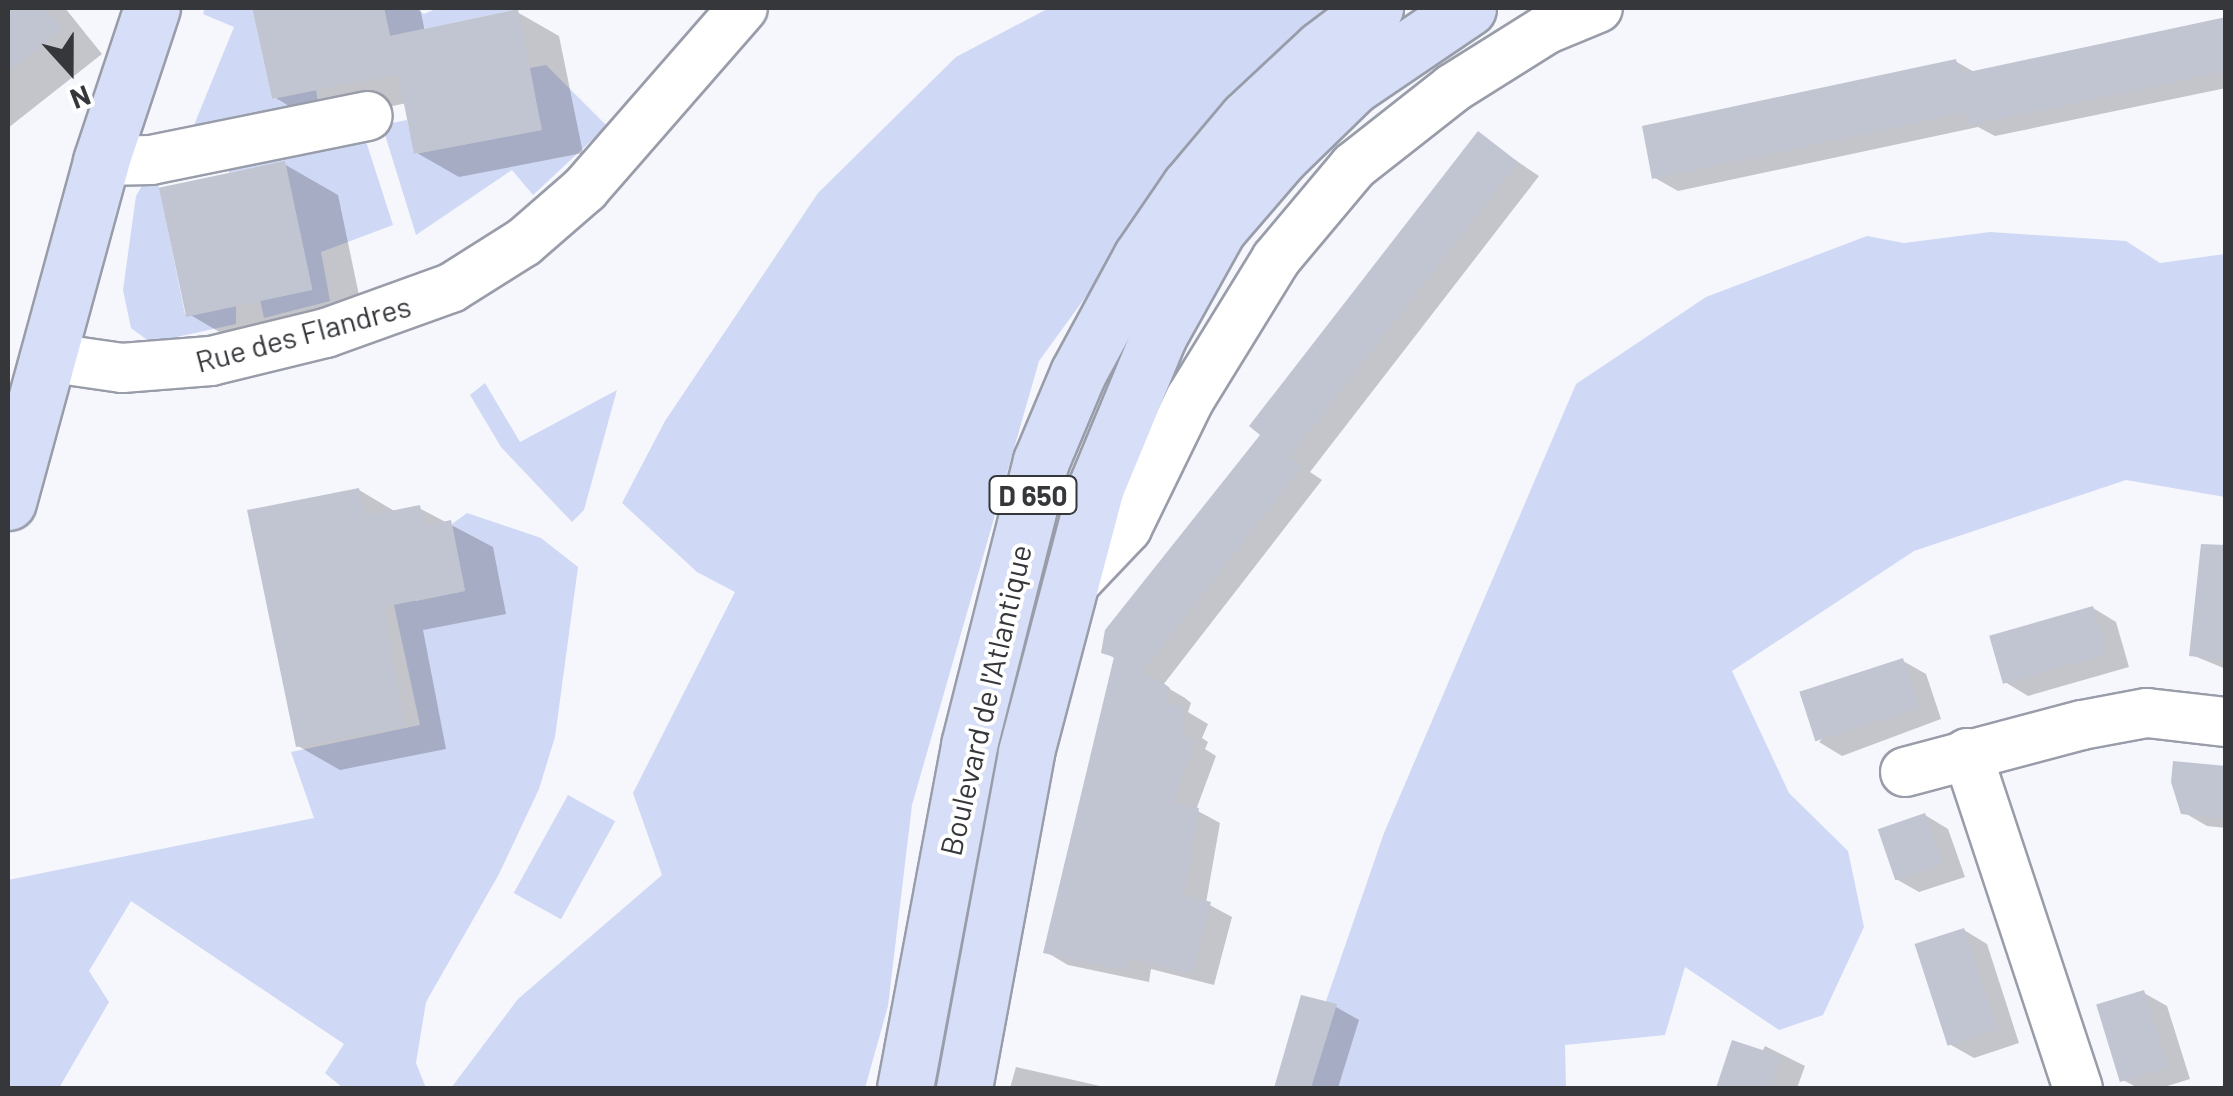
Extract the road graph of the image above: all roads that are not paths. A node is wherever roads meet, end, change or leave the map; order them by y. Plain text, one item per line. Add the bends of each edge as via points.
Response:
1 (152, 8) edge
2 (743, 8) edge
3 (1374, 8) edge
4 (1468, 8) edge
5 (1598, 8) edge
6 (368, 116) dead end
7 (101, 161) junction
8 (46, 357) junction
9 (8, 502) edge
10 (1073, 585) junction
11 (2226, 722) edge
12 (1967, 753) junction
13 (1904, 772) dead end
14 (905, 1088) edge
15 (964, 1088) edge
16 (2078, 1088) edge

1 - 7 main road
2 - 8 street, Rue des Flandres via 586,190 524,242 451,288 326,334 212,362 122,368
3 - 14 main road, Boulevard de l'Atlantique / D 650 via 1247,118 1188,187 1141,256 1078,372 1041,460 970,745
4 - 10 main road, Boulevard de l'Atlantique / D 650 via 1354,86 1280,156 1218,230 1133,394 1096,487
5 - 10 street, Boulevard de l'Atlantique via 1547,30 1453,88 1354,166 1266,275 1190,400 1127,528
6 - 7 street via 151,160
7 - 8 main road
8 - 9 main road
10 - 15 main road, Boulevard de l'Atlantique / D 650 via 1026,752
11 - 12 street via 2147,713
12 - 13 street
12 - 16 street

